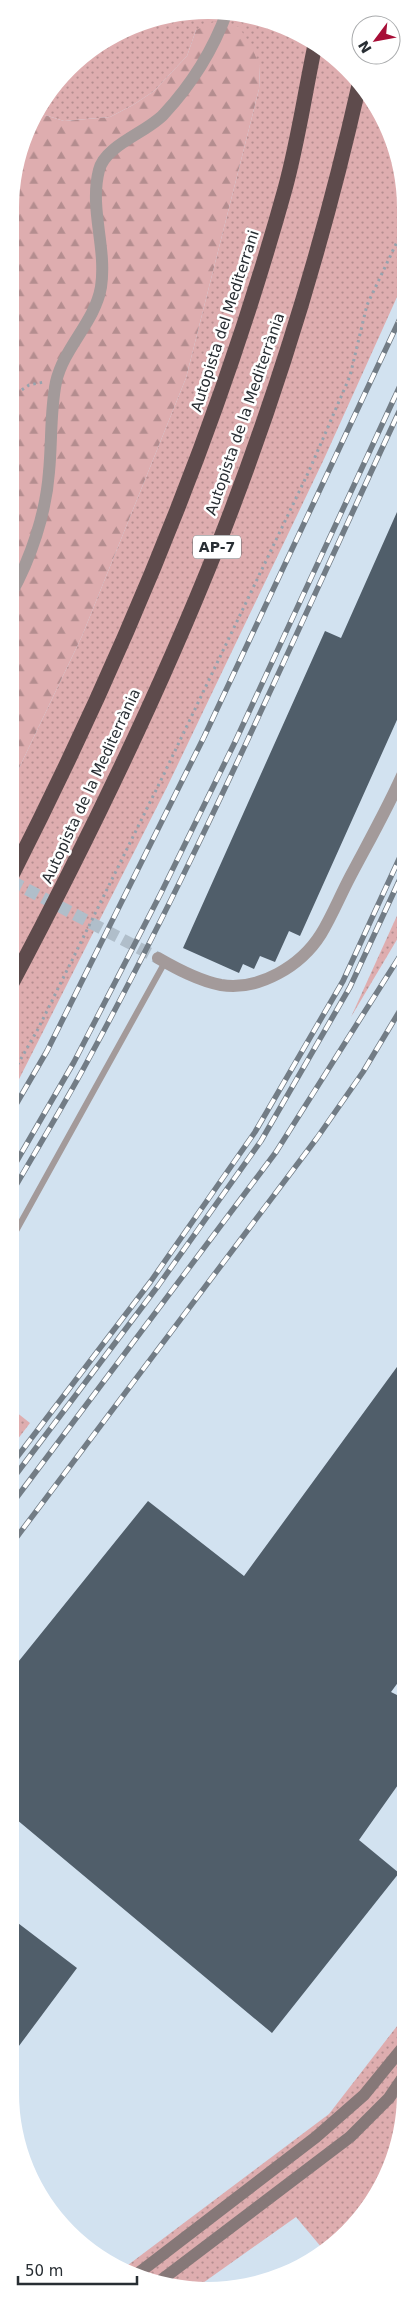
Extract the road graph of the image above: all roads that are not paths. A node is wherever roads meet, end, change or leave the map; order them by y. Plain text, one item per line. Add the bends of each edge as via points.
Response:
1 (224, 19) edge
2 (314, 51) edge
3 (357, 92) edge
4 (19, 576) edge
5 (142, 599) joint
6 (397, 785) edge
7 (19, 861) edge
8 (162, 960) joint
9 (19, 971) edge
10 (19, 1225) edge
11 (397, 2055) edge
12 (397, 2086) edge
13 (142, 2270) edge
14 (165, 2277) edge

1 - 4 street via 217,40 163,116 111,153 100,168 94,201 100,232 101,286 97,305 69,352 57,380 49,475 35,540
2 - 5 highway, Autopista del Mediterrani via 286,187 251,301 214,413
3 - 9 highway, Autopista de la Mediterrània / AP-7 via 317,255 270,401 218,543 112,785
5 - 7 highway, Autopista de la Mediterrània
6 - 8 street via 320,935 296,962 261,980 222,985
8 - 10 lane
11 - 13 street via 364,2096 323,2131
12 - 14 street via 350,2137

